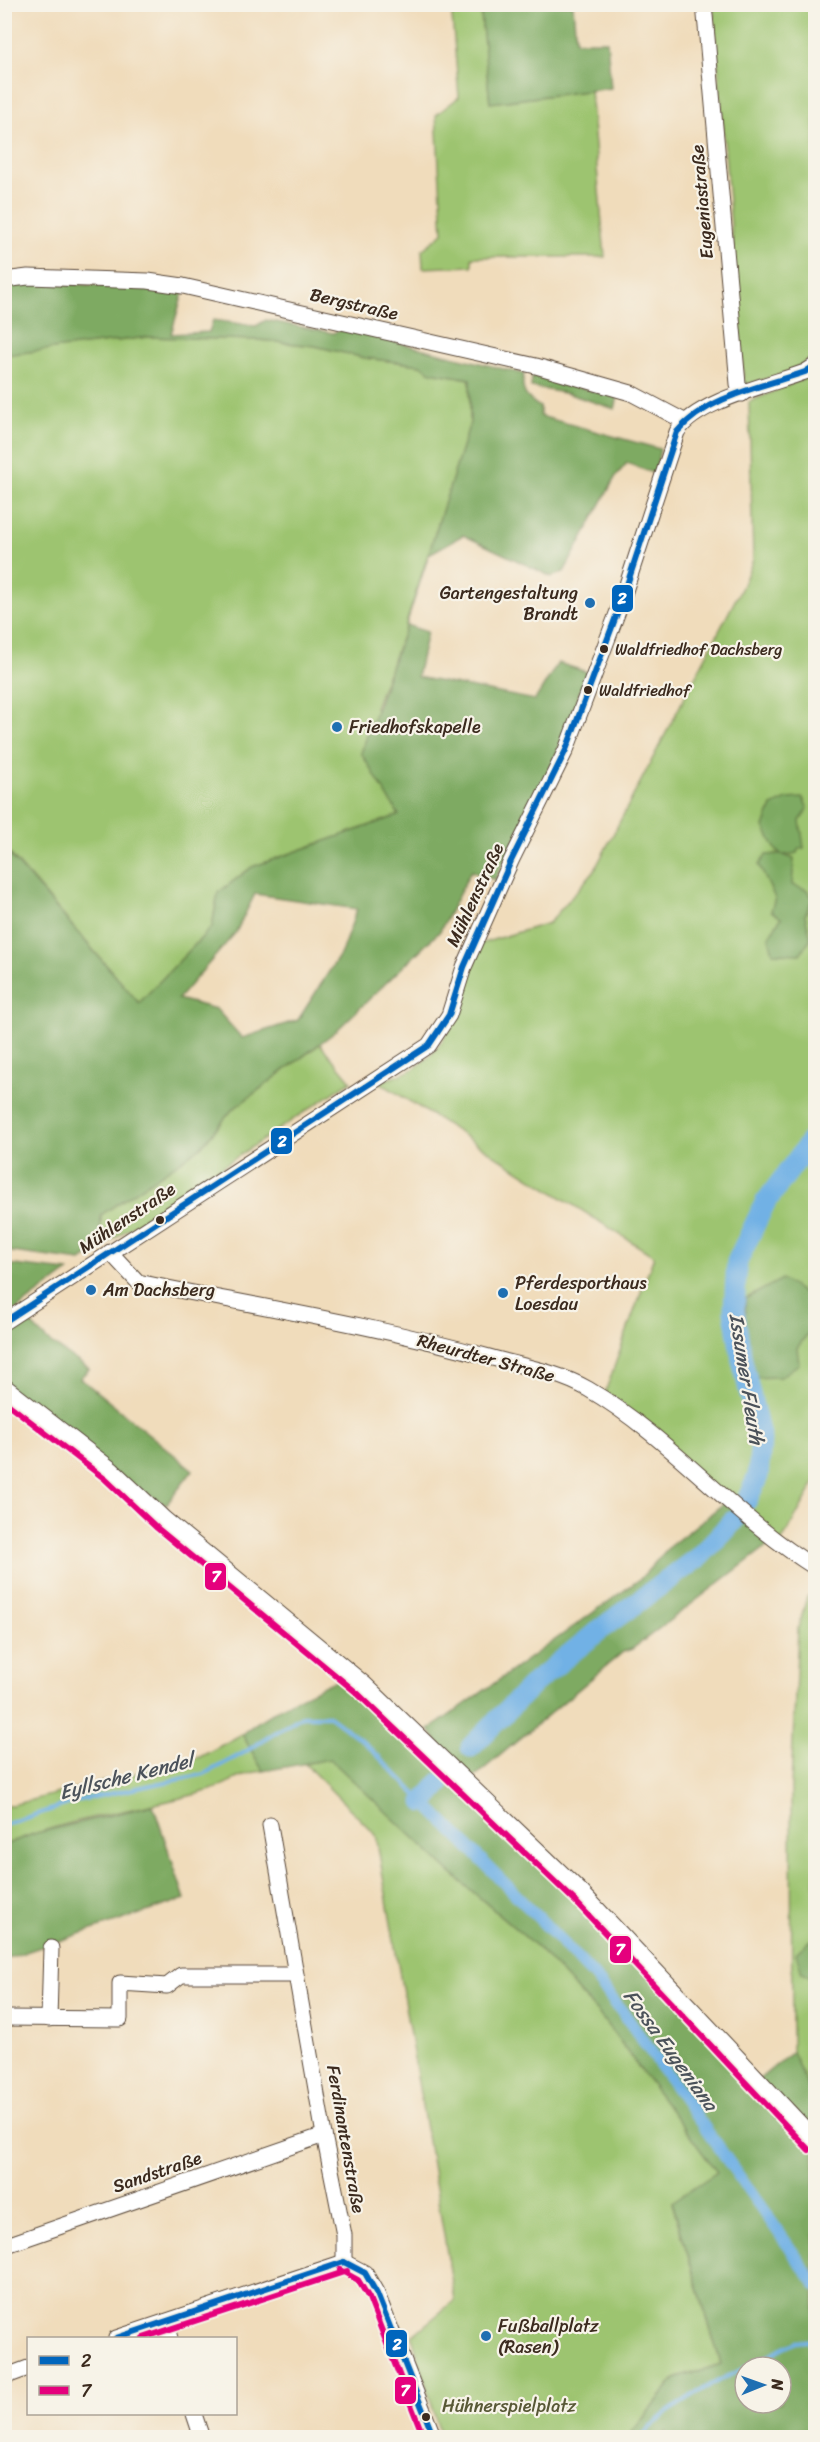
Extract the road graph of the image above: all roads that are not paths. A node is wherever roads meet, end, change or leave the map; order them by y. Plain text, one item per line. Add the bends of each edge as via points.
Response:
1 (704, 4) edge
2 (4, 280) edge
3 (816, 365) edge
4 (742, 394) junction
5 (684, 421) junction
6 (110, 1252) junction
7 (4, 1322) edge
8 (4, 1389) edge
9 (816, 1568) edge
10 (270, 1825) dead end
11 (51, 1948) dead end
12 (295, 1975) junction
13 (4, 2018) edge
14 (49, 2019) junction
15 (324, 2135) junction
16 (816, 2144) edge
17 (4, 2246) edge
18 (344, 2262) junction
19 (165, 2322) junction
20 (119, 2337) edge
21 (170, 2337) edge
22 (27, 2368) edge
23 (4, 2377) edge
24 (194, 2415) edge
25 (202, 2438) edge
26 (434, 2438) edge

1 - 4 street, Eugeniastraße via 738,384
2 - 5 street, Bergstraße via 69,278 183,286 536,366 631,393
3 - 4 street
4 - 5 street via 707,406
5 - 6 street, Mühlenstraße via 669,451 621,603 566,750 458,979 442,1028 417,1055
6 - 7 street, Mühlenstraße
6 - 9 street, Rheurdter Straße via 138,1281 445,1345 585,1387 626,1412 779,1546
8 - 16 main road via 111,1472 163,1521 363,1686 581,1895
10 - 12 street, Ferdinantenstraße
11 - 14 street
12 - 14 street via 181,1975 167,1986 120,1983 120,2019
12 - 15 street, Ferdinantenstraße
13 - 14 street
15 - 17 street, Sandstraße
15 - 18 street, Ferdinantenstraße via 344,2235
18 - 19 street
18 - 26 street via 365,2273 378,2294
19 - 20 street
19 - 21 street
22 - 23 street
24 - 25 street

